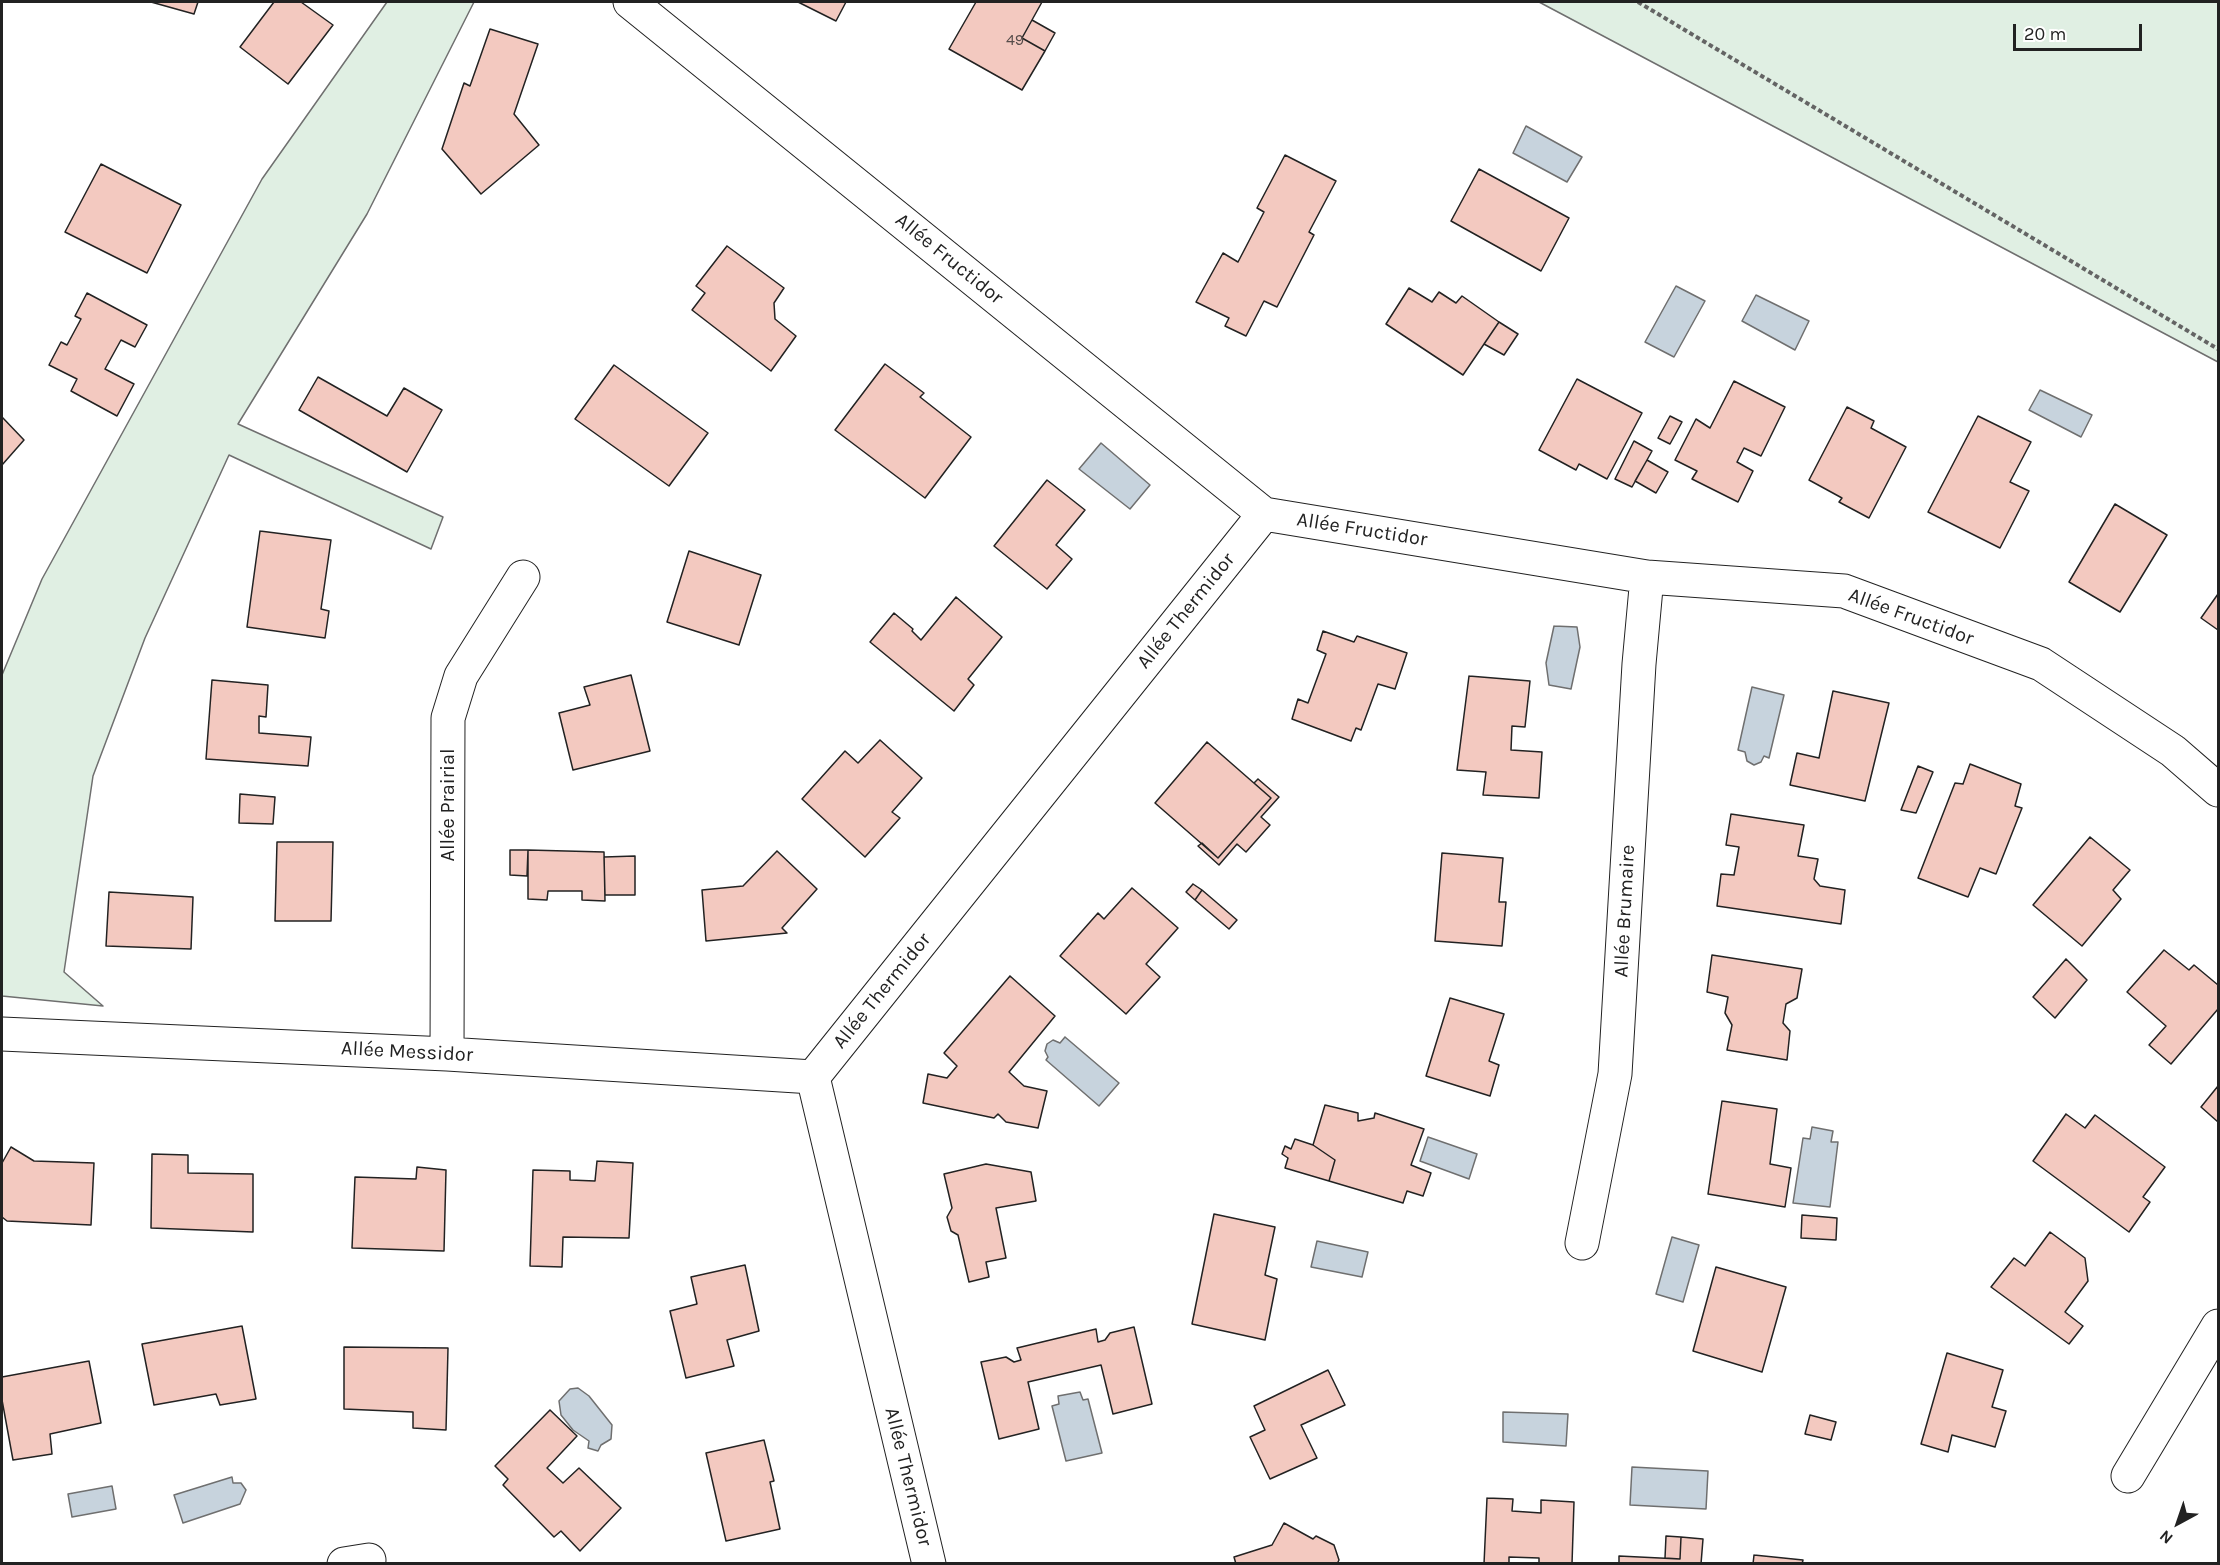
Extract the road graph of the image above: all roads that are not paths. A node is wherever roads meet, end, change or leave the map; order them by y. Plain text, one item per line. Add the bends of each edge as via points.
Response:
1 (630, 2) edge
2 (1264, 514) junction
3 (523, 577) dead end
4 (1647, 577) junction
5 (2218, 790) edge
6 (2, 1034) edge
7 (447, 1054) junction
8 (813, 1077) junction
9 (1582, 1243) dead end
10 (2218, 1326) edge
11 (2127, 1476) dead end
12 (929, 1563) edge

1 - 2 street, Allée Fructidor
2 - 4 street, Allée Fructidor
2 - 8 street, Allée Thermidor
3 - 7 street, Allée Prairial via 461,676 448,718
4 - 5 street, Allée Fructidor via 1844,591 2041,664 2173,751
4 - 9 street, Allée Brumaire via 1616,1074
6 - 7 street, Allée Messidor
7 - 8 street, Allée Messidor
8 - 12 street, Allée Thermidor
10 - 11 street

